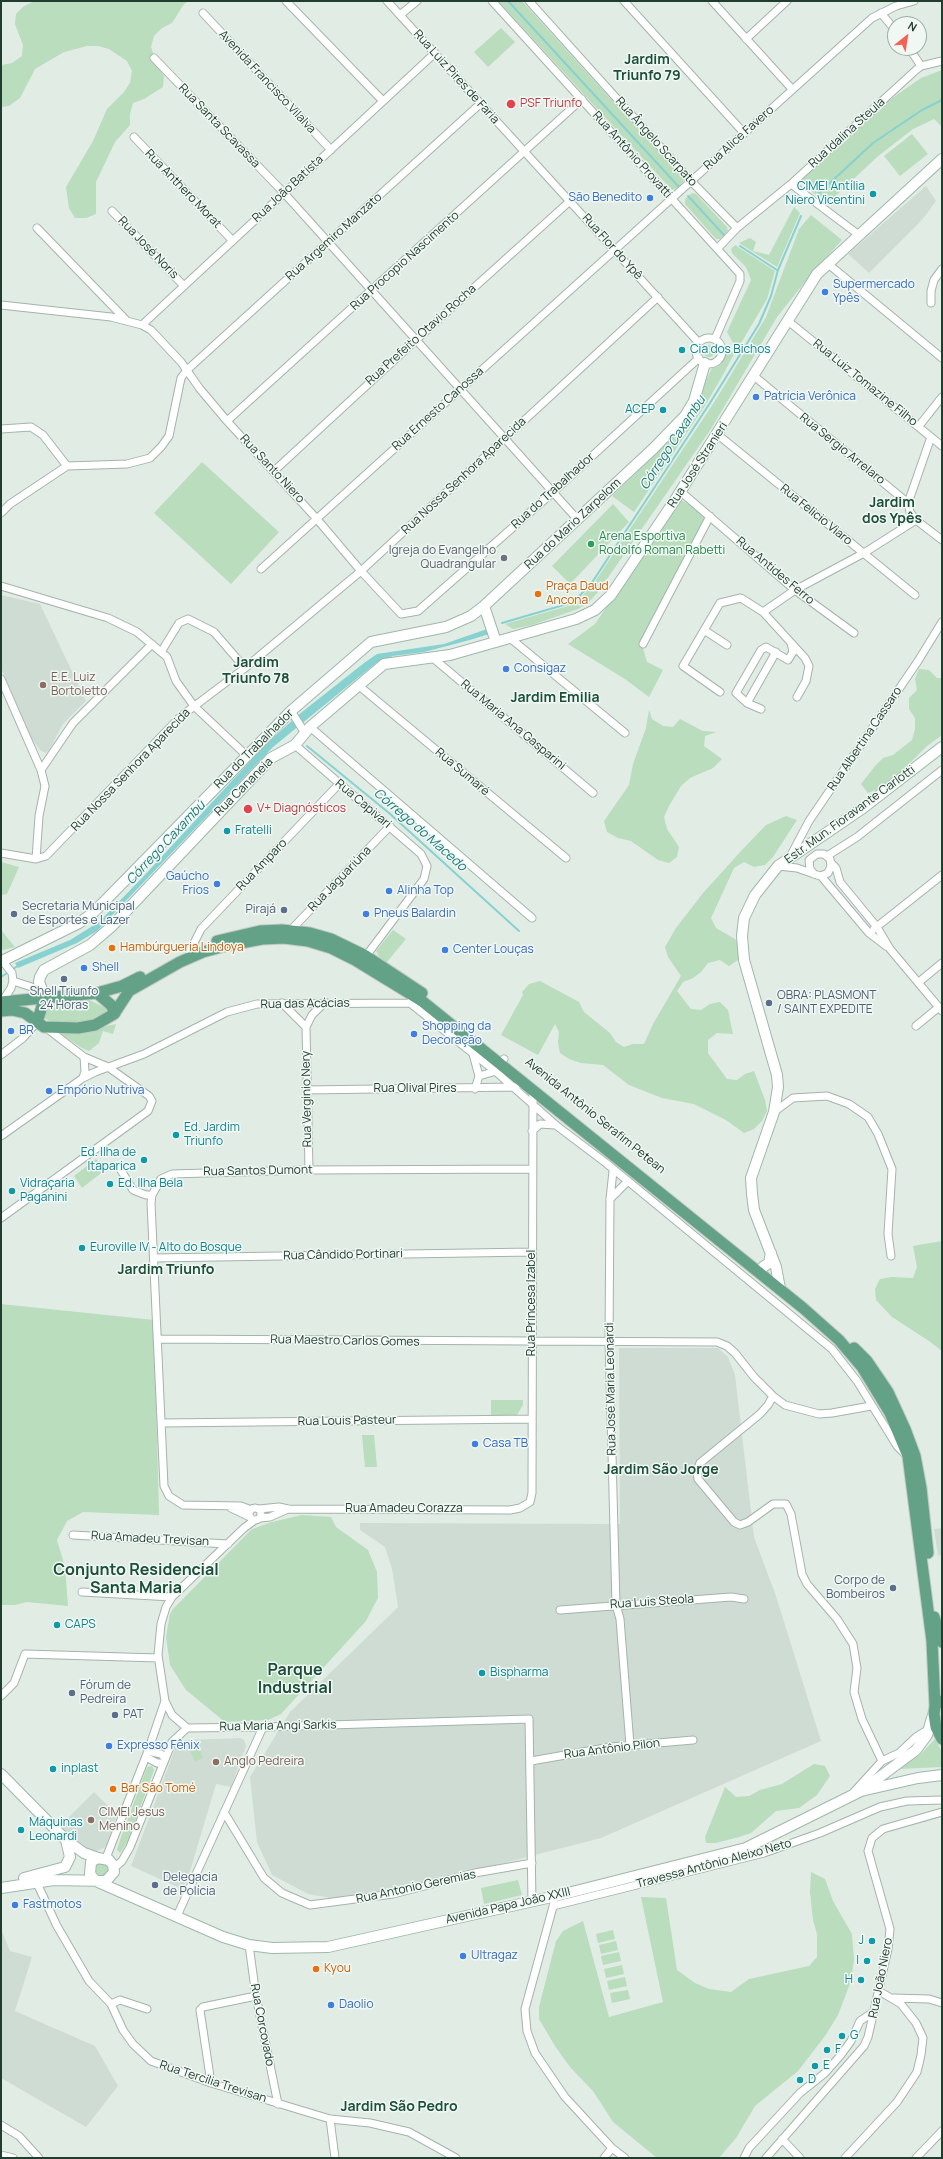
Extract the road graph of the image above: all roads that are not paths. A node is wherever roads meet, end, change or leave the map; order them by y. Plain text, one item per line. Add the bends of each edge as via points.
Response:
1 (286, 1) edge
2 (387, 1) edge
3 (416, 1) edge
4 (492, 1) edge
5 (529, 1) edge
6 (624, 1) edge
7 (712, 1) edge
8 (787, 1) edge
9 (914, 1) edge
10 (203, 13) dead end
11 (881, 13) junction
12 (400, 15) junction
13 (887, 20) edge
14 (746, 39) junction
15 (435, 53) junction
16 (914, 56) edge
17 (154, 58) dead end
18 (942, 61) edge
19 (921, 66) junction
20 (792, 89) junction
21 (582, 99) junction
22 (383, 101) junction
23 (480, 104) junction
24 (744, 133) junction
25 (134, 138) dead end
26 (331, 150) junction
27 (525, 153) junction
28 (942, 159) edge
29 (691, 181) junction
30 (791, 184) junction
31 (284, 193) junction
32 (671, 198) junction
33 (570, 201) junction
34 (112, 211) dead end
35 (37, 228) dead end
36 (737, 228) junction
37 (859, 235) junction
38 (232, 240) junction
39 (327, 242) junction
40 (718, 248) junction
41 (615, 250) junction
42 (827, 263) junction
43 (942, 269) edge
44 (183, 286) junction
45 (372, 291) junction
46 (658, 297) junction
47 (931, 303) dead end
48 (1, 305) edge
49 (127, 320) junction
50 (788, 321) junction
51 (142, 325) junction
52 (715, 339) junction
53 (416, 340) junction
54 (699, 343) junction
55 (942, 358) edge
56 (702, 360) junction
57 (187, 370) junction
58 (754, 376) junction
59 (460, 389) junction
60 (942, 397) edge
61 (227, 421) junction
62 (919, 426) junction
63 (1, 429) edge
64 (717, 434) junction
65 (931, 437) junction
66 (504, 438) junction
67 (942, 446) edge
68 (67, 466) junction
69 (274, 471) junction
70 (680, 491) junction
71 (553, 492) junction
72 (908, 503) junction
73 (1, 513) edge
74 (710, 516) junction
75 (316, 518) junction
76 (578, 520) junction
77 (916, 520) junction
78 (942, 540) edge
79 (864, 553) junction
80 (261, 569) dead end
81 (361, 571) junction
82 (1, 586) edge
83 (795, 590) junction
84 (915, 595) dead end
85 (484, 606) junction
86 (763, 612) junction
87 (401, 614) joint
88 (942, 622) edge
89 (704, 630) junction
90 (854, 633) dead end
91 (400, 636) joint
92 (510, 638) junction
93 (496, 642) junction
94 (791, 643) junction
95 (152, 644) junction
96 (643, 644) dead end
97 (727, 645) dead end
98 (161, 652) junction
99 (776, 652) junction
100 (433, 658) junction
101 (245, 668) junction
102 (1, 679) edge
103 (358, 685) junction
104 (720, 692) dead end
105 (797, 697) dead end
106 (747, 703) junction
107 (194, 706) junction
108 (761, 709) dead end
109 (291, 711) junction
110 (307, 730) junction
111 (625, 733) dead end
112 (295, 745) junction
113 (942, 747) edge
114 (246, 755) junction
115 (41, 770) junction
116 (942, 770) edge
117 (339, 784) junction
118 (594, 793) dead end
119 (390, 826) junction
120 (811, 843) junction
121 (1, 853) edge
122 (790, 857) junction
123 (826, 857) junction
124 (566, 858) dead end
125 (36, 859) junction
126 (778, 866) junction
127 (818, 875) junction
128 (942, 875) edge
129 (532, 918) dead end
130 (877, 927) junction
131 (290, 931) junction
132 (869, 933) junction
133 (890, 949) junction
134 (190, 951) junction
135 (366, 956) junction
136 (3, 962) edge
137 (942, 963) edge
138 (12, 977) junction
139 (919, 982) junction
140 (43, 993) junction
141 (97, 993) junction
142 (412, 1000) junction
143 (325, 1002) junction
144 (282, 1003) junction
145 (1, 1005) edge
146 (941, 1009) edge
147 (115, 1012) junction
148 (41, 1025) junction
149 (916, 1026) dead end
150 (306, 1027) junction
151 (473, 1054) junction
152 (1, 1055) edge
153 (84, 1057) junction
154 (500, 1065) junction
155 (108, 1067) junction
156 (479, 1076) junction
157 (83, 1078) junction
158 (518, 1085) junction
159 (475, 1089) junction
160 (307, 1090) junction
161 (532, 1092) junction
162 (533, 1104) junction
163 (774, 1112) junction
164 (557, 1126) junction
165 (532, 1131) junction
166 (1, 1136) edge
167 (119, 1167) dead end
168 (532, 1169) junction
169 (308, 1170) junction
170 (613, 1171) junction
171 (627, 1182) junction
172 (152, 1195) junction
173 (610, 1199) junction
174 (1, 1218) edge
175 (532, 1252) junction
176 (771, 1253) junction
177 (891, 1256) dead end
178 (154, 1258) junction
179 (763, 1267) junction
180 (779, 1284) junction
181 (158, 1339) junction
182 (609, 1341) junction
183 (532, 1342) junction
184 (773, 1396) junction
185 (872, 1406) junction
186 (532, 1419) junction
187 (162, 1423) junction
188 (908, 1456) junction
189 (520, 1508) joint
190 (255, 1515) junction
191 (73, 1535) dead end
192 (228, 1544) junction
193 (82, 1592) dead end
194 (172, 1597) junction
195 (744, 1599) dead end
196 (616, 1605) junction
197 (560, 1610) dead end
198 (937, 1641) edge
199 (158, 1658) junction
200 (1, 1696) edge
201 (165, 1701) junction
202 (937, 1706) edge
203 (263, 1727) junction
204 (187, 1728) junction
205 (930, 1729) junction
206 (942, 1739) edge
207 (693, 1740) dead end
208 (630, 1745) junction
209 (147, 1754) junction
210 (882, 1760) junction
211 (164, 1761) junction
212 (531, 1761) junction
213 (1, 1774) edge
214 (942, 1775) edge
215 (861, 1791) junction
216 (850, 1796) junction
217 (942, 1800) edge
218 (224, 1812) junction
219 (942, 1812) edge
220 (66, 1840) junction
221 (102, 1858) junction
222 (532, 1863) junction
223 (114, 1870) junction
224 (36, 1881) junction
225 (96, 1881) junction
226 (1, 1887) edge
227 (532, 1901) junction
228 (554, 1901) junction
229 (148, 1904) junction
230 (177, 1916) junction
231 (248, 1945) junction
232 (879, 1991) junction
233 (256, 1996) junction
234 (891, 1998) junction
235 (942, 2003) edge
236 (111, 2004) junction
237 (147, 2009) dead end
238 (875, 2011) junction
239 (211, 2083) junction
240 (278, 2104) junction
241 (330, 2119) junction
242 (1, 2125) edge
243 (942, 2131) edge
244 (782, 2139) junction
245 (612, 2148) junction
246 (1, 2155) edge
247 (14, 2158) edge
248 (39, 2158) edge
249 (335, 2158) edge
250 (456, 2158) edge
251 (604, 2158) edge
252 (625, 2158) edge
253 (744, 2158) edge
254 (766, 2158) edge
255 (800, 2158) edge
256 (845, 2158) edge
257 (916, 2158) edge

1 - 22 street
2 - 12 street, Rua Luiz Pires de Faria
3 - 12 street
4 - 21 street, Rua Antônio Provatti
5 - 29 street, Rua Ângelo Scarpato
6 - 24 street
7 - 14 street
8 - 14 street
9 - 11 street, Rua Alice Favero
10 - 26 street, Avenida Francisco Vilalva
11 - 13 street
11 - 20 street, Rua Alice Favero via 869,20
12 - 15 street, Rua Luiz Pires de Faria
14 - 20 street
15 - 22 street, Rua João Batista
15 - 23 street, Rua Luiz Pires de Faria
16 - 19 street
17 - 31 street, Rua Santa Scavassa
18 - 19 street, Rua Idalina Steula
19 - 30 street, Rua Idalina Steula
20 - 24 street, Rua Alice Favero
21 - 27 street, Rua Procopio Nascimento
21 - 32 street, Rua Antônio Provatti
22 - 26 street, Rua João Batista
23 - 27 street, Rua Luiz Pires de Faria
23 - 39 street, Rua Argemiro Manzato
24 - 29 street, Rua Alice Favero
25 - 38 street, Rua Anthero Morat
26 - 31 street, Rua João Batista
27 - 33 street, Rua Flor do Ypê
27 - 45 street, Rua Procopio Nascimento
28 - 37 street, Rua José Stranieri
29 - 32 street, Rua Alice Favero
29 - 36 street, Rua Ângelo Scarpato
30 - 36 street, Rua Idalina Steula
30 - 37 street
31 - 38 street, Rua João Batista
31 - 39 street, Rua Santa Scavassa
32 - 40 street, Rua Antônio Provatti
32 - 41 street, Rua Alice Favero
33 - 41 street, Rua Flor do Ypê
33 - 53 street, Rua Prefeito Otavio Rocha
34 - 44 street, Rua José Noris
35 - 49 street
36 - 40 street, Rua Idalina Steula
37 - 42 street, Rua José Stranieri
38 - 44 street, Rua João Batista
39 - 45 street, Rua Santa Scavassa
39 - 57 street, Rua Argemiro Manzato
40 - 52 street, Rua Antônio Provatti via 740,274 740,281
41 - 46 street, Rua Flor do Ypê
41 - 59 street, Rua Ernesto Canossa
42 - 50 street, Rua José Stranieri via 817,274
42 - 55 street
43 - 47 street via 932,285
44 - 51 street, Rua João Batista
45 - 53 street, Rua Santa Scavassa
45 - 61 street, Rua Procopio Nascimento
46 - 54 street, Rua Flor do Ypê
46 - 66 street, Rua Nossa Senhora Aparecida
48 - 49 street, Rua Santo Niero
49 - 51 street, Rua Santo Niero
50 - 58 street, Rua José Stranieri
50 - 62 street, Rua Luiz Tomazine Filho
51 - 57 street, Rua Santo Niero via 161,339
52 - 54 street via 704,338
52 - 56 street via 721,344 722,356 716,362
53 - 59 street, Rua Santa Scavassa
53 - 69 street, Rua Prefeito Otavio Rocha
54 - 56 street via 696,350
56 - 71 street, Rua do Trabalhador
56 - 76 street, Rua do Mario Zarpelom via 694,401 685,416
57 - 61 street, Rua Santo Niero
57 - 68 street via 181,378 169,436 150,458 127,464
58 - 64 street, Rua José Stranieri
58 - 72 street, Rua Sergio Arrelaro
59 - 66 street, Rua Santa Scavassa
59 - 75 street, Rua Ernesto Canossa
60 - 62 street
61 - 69 street, Rua Santo Niero
62 - 65 street, Rua Luiz Tomazine Filho
63 - 68 street via 31,427 43,435
64 - 70 street, Rua José Stranieri
64 - 79 street, Rua Felicio Viaro
65 - 67 street, Rua Luiz Tomazine Filho
65 - 72 street
66 - 71 street, Rua Santa Scavassa
66 - 81 street, Rua Nossa Senhora Aparecida
68 - 73 street via 10,504
69 - 75 street, Rua Santo Niero
70 - 74 street, Rua Antides Ferro
70 - 92 street, Rua José Stranieri via 611,595 595,610 576,619
71 - 76 street, Rua Santa Scavassa
71 - 87 street, Rua do Trabalhador via 418,611
72 - 77 street, Rua Sergio Arrelaro via 910,512
74 - 83 street, Rua Antides Ferro
74 - 96 street
75 - 80 street, Rua Ernesto Canossa
75 - 81 street, Rua Santo Niero
76 - 85 street, Rua do Mario Zarpelom
77 - 78 street, Rua Sergio Arrelaro
77 - 79 street
79 - 83 street
79 - 84 street, Rua Felicio Viaro
81 - 87 street, Rua Santo Niero
81 - 101 street, Rua Nossa Senhora Aparecida
82 - 95 street via 108,618 137,632
83 - 86 street
83 - 90 street, Rua Antides Ferro
85 - 91 street, Rua do Mario Zarpelom via 471,616 446,627
85 - 93 street
86 - 89 street via 741,598 727,600 720,603
86 - 94 street
88 - 122 street, Rua Albertina Cassaro via 809,821
89 - 97 street
89 - 104 street via 683,666
91 - 109 street, Rua do Trabalhador via 371,642
92 - 93 street, Rua José Stranieri
92 - 111 street
93 - 100 street, Rua Cananeia
94 - 99 street via 793,652 788,660
94 - 105 street via 809,666 806,681
95 - 98 street
95 - 115 street via 73,723
98 - 101 street via 178,623 188,619 214,632
98 - 107 street via 167,657 176,681
99 - 106 street
99 - 106 street via 766,647 761,650 738,687 736,693
100 - 103 street, Rua Cananeia via 384,664
100 - 118 street, Rua Maria Ana Gasparini
101 - 107 street, Rua Nossa Senhora Aparecida
102 - 115 street
103 - 110 street, Rua Cananeia
103 - 124 street, Rua Sumaré
106 - 108 street
107 - 114 street
107 - 125 street, Rua Nossa Senhora Aparecida via 180,717 54,849 46,856
109 - 110 street
109 - 114 street, Rua do Trabalhador
110 - 112 street, Rua Cananeia
110 - 129 street
112 - 117 street, Rua Capivari
112 - 140 street, Rua Cananeia via 271,758 111,927 90,945 44,970 40,977
113 - 120 street, Estr. Mun. Fioravante Carlotti via 863,808
114 - 136 street, Rua do Trabalhador via 94,912 79,923
115 - 125 street via 45,786 39,816
116 - 123 street
117 - 119 street, Rua Capivari
117 - 134 street, Rua Amparo via 201,928
119 - 131 street, Rua Jaguariúna
119 - 135 street, Rua Capivari via 421,854 427,866 424,879
120 - 122 street, Estr. Mun. Fioravante Carlotti
120 - 123 street
121 - 125 street
122 - 126 street, Estr. Mun. Fioravante Carlotti
123 - 127 street via 828,873
123 - 127 street via 814,855 809,860 810,870
123 - 130 street via 836,868 840,882
126 - 127 street via 797,868
126 - 163 street, Estr. Mun. Fioravante Carlotti via 755,895 744,918 742,936 744,960 776,1075 778,1087
127 - 132 street
128 - 130 street
130 - 132 street
130 - 133 street
131 - 134 main road, Avenida Antônio Serafim Petean via 260,931 223,939
131 - 135 main road, Avenida Antônio Serafim Petean via 331,939
132 - 133 street
133 - 139 street
134 - 141 main road, Avenida Antônio Serafim Petean via 122,986
135 - 154 main road, Avenida Antônio Serafim Petean via 418,990
136 - 138 street
137 - 139 street
138 - 140 street
138 - 145 street via 11,988
139 - 146 street
140 - 141 main road, Avenida Antônio Serafim Petean
140 - 145 main road, Avenida Antônio Serafim Petean
140 - 148 main road
141 - 147 main road
142 - 143 street, Rua das Acácias
142 - 147 main road, Avenida Antônio Serafim Petean via 355,960 331,948 308,941 284,938 262,939 202,952 129,991
142 - 151 street, Avenida Antônio Serafim Petean
142 - 154 main road, Avenida Antônio Serafim Petean
143 - 144 street, Rua das Acácias
143 - 150 street via 312,1015
144 - 150 street
144 - 155 street, Rua das Acácias via 257,1004 227,1012 144,1054
145 - 148 main road via 25,1013
146 - 149 street
147 - 148 main road via 95,1025 78,1028
148 - 152 street
148 - 153 street
150 - 160 street, Rua Verginio Nery
151 - 154 street, Avenida Antônio Serafim Petean
151 - 156 street
153 - 155 street
153 - 157 street via 86,1071
154 - 156 street
154 - 158 main road, Avenida Antônio Serafim Petean
154 - 179 main road, Avenida Antônio Serafim Petean
155 - 157 street, Rua das Acácias
155 - 174 street via 149,1096 152,1101 148,1111
156 - 159 street
157 - 166 street, Rua das Acácias
158 - 159 street, Rua Olival Pires
158 - 161 main road, Avenida Antônio Serafim Petean
158 - 162 street, Avenida Antônio Serafim Petean
159 - 160 street, Rua Olival Pires
160 - 169 street, Rua Verginio Nery
161 - 162 street, Rua Princesa Izabel
161 - 180 main road, Avenida Antônio Serafim Petean
162 - 164 street, Avenida Antônio Serafim Petean
162 - 165 street, Rua Princesa Izabel
163 - 176 street, Estr. Mun. Fioravante Carlotti via 751,1178 754,1210
163 - 177 street via 793,1098 827,1096 849,1104 868,1117 892,1169 888,1234
164 - 165 street via 540,1124
164 - 170 street, Avenida Antônio Serafim Petean
165 - 168 street, Rua Princesa Izabel
167 - 172 street via 133,1190
168 - 169 street, Rua Santos Dumont
168 - 175 street, Rua Princesa Izabel
169 - 172 street, Rua Santos Dumont via 172,1174 161,1179
170 - 171 street, Avenida Antônio Serafim Petean
170 - 173 street, Rua José Maria Leonardi
171 - 173 street
171 - 185 street, Avenida Antônio Serafim Petean via 832,1349 857,1381
172 - 178 street
173 - 182 street, Rua José Maria Leonardi
175 - 178 street, Rua Cândido Portinari
175 - 183 street, Rua Princesa Izabel
176 - 179 street via 769,1264
176 - 180 street, Estr. Mun. Fioravante Carlotti
178 - 181 street
179 - 180 main road, Avenida Antônio Serafim Petean
180 - 188 main road, Avenida Antônio Serafim Petean via 839,1340 862,1367 890,1413
180 - 198 main road, Avenida Antônio Serafim Petean via 817,1311 867,1361 888,1392 905,1429 915,1456 922,1488
181 - 183 street, Rua Maestro Carlos Gomes
181 - 187 street
182 - 183 street, Rua Maestro Carlos Gomes
182 - 184 street, Rua Maestro Carlos Gomes via 718,1342 735,1353
182 - 196 street, Rua José Maria Leonardi
183 - 186 street, Rua Princesa Izabel
184 - 185 street via 785,1405 820,1414
184 - 210 street via 760,1414 700,1463 698,1479 734,1522 740,1525 770,1506 786,1504 791,1514 802,1574 807,1584 838,1619 853,1644 857,1668 854,1692 862,1720
185 - 188 street, Avenida Antônio Serafim Petean via 897,1446
186 - 187 street, Rua Louis Pasteur
186 - 189 street, Rua Princesa Izabel via 532,1492 530,1502
187 - 190 street, Rua Amadeu Corazza via 164,1486 169,1496 183,1505 231,1508 240,1506
188 - 198 main road, Avenida Antônio Serafim Petean
189 - 190 street, Rua Amadeu Corazza via 288,1509 270,1517
190 - 192 street, Rua Amadeu Corazza
191 - 192 street, Rua Amadeu Trevisan
192 - 194 street, Rua Amadeu Corazza
193 - 194 street
194 - 199 street, Rua Amadeu Corazza via 161,1624
195 - 196 street, Rua Luis Steola via 731,1597
196 - 197 street, Rua Luis Steola
196 - 208 street, Rua José Maria Leonardi via 620,1619
198 - 202 main road
199 - 200 street via 25,1654 14,1683
199 - 201 street, Rua Amadeu Corazza
201 - 204 street via 172,1715
201 - 209 street
202 - 205 street, Avenida Papa João XXIII
202 - 206 main road via 936,1727
203 - 204 street, Rua Maria Angi Sarkis
203 - 212 street, Rua Maria Angi Sarkis via 529,1718
203 - 218 street
204 - 211 street via 172,1742
205 - 210 street via 916,1737 899,1753
205 - 215 street, Avenida Papa João XXIII via 916,1750
207 - 208 street, Rua Antônio Pilon
208 - 212 street, Rua Antônio Pilon
209 - 211 street via 152,1761
209 - 221 street
210 - 216 street
211 - 223 street via 130,1847
212 - 222 street
213 - 220 street
214 - 215 street, Avenida Papa João XXIII
215 - 216 street, Avenida Papa João XXIII
216 - 228 street, Avenida Papa João XXIII via 746,1848
217 - 228 street, Travessa Antônio Aleixo Neto via 907,1801 880,1807 820,1833 764,1853
218 - 222 street, Rua Antonio Geremias via 264,1878 282,1893 310,1905 333,1904 393,1894 475,1873
218 - 230 street
219 - 232 street, Rua João Niero via 883,1829 872,1838 868,1851 890,1929
220 - 221 street via 84,1853
220 - 226 street, Avenida Papa João XXIII via 69,1862 59,1869
221 - 223 street, Avenida Papa João XXIII via 111,1862
221 - 225 street via 90,1866 90,1874
222 - 227 street
223 - 225 street via 110,1879
223 - 229 street, Avenida Papa João XXIII via 117,1882 126,1891
224 - 225 street, Avenida Papa João XXIII
224 - 226 street, Avenida Papa João XXIII
224 - 236 street, Rua Tercília Trevisan via 56,1926 89,1981
225 - 229 street, Avenida Papa João XXIII
227 - 228 street, Avenida Papa João XXIII
227 - 231 street, Avenida Papa João XXIII via 328,1947 272,1948
228 - 245 street via 525,2009 527,2031 535,2052 565,2097
229 - 230 street, Avenida Papa João XXIII
230 - 231 street, Avenida Papa João XXIII via 223,1937
231 - 233 street, Rua Corcovado
232 - 234 street
232 - 238 street, Rua João Niero
233 - 239 street via 203,2007 200,2010
233 - 240 street, Rua Corcovado
234 - 235 street via 929,1999
234 - 256 street via 901,2004 924,2038 917,2072 897,2102
236 - 237 street via 120,2000 128,2001
236 - 239 street, Rua Tercília Trevisan via 132,2044 151,2061
238 - 244 street, Rua João Niero via 864,2046
238 - 253 street via 860,2021 851,2041 840,2056 790,2104 749,2148
239 - 240 street, Rua Tercília Trevisan
240 - 241 street, Rua Tercília Trevisan
241 - 249 street
241 - 250 street, Rua Tercília Trevisan via 370,2123 409,2132
242 - 248 street via 19,2136
243 - 257 street
244 - 254 street, Rua João Niero
244 - 255 street
245 - 251 street
245 - 252 street
246 - 247 street

